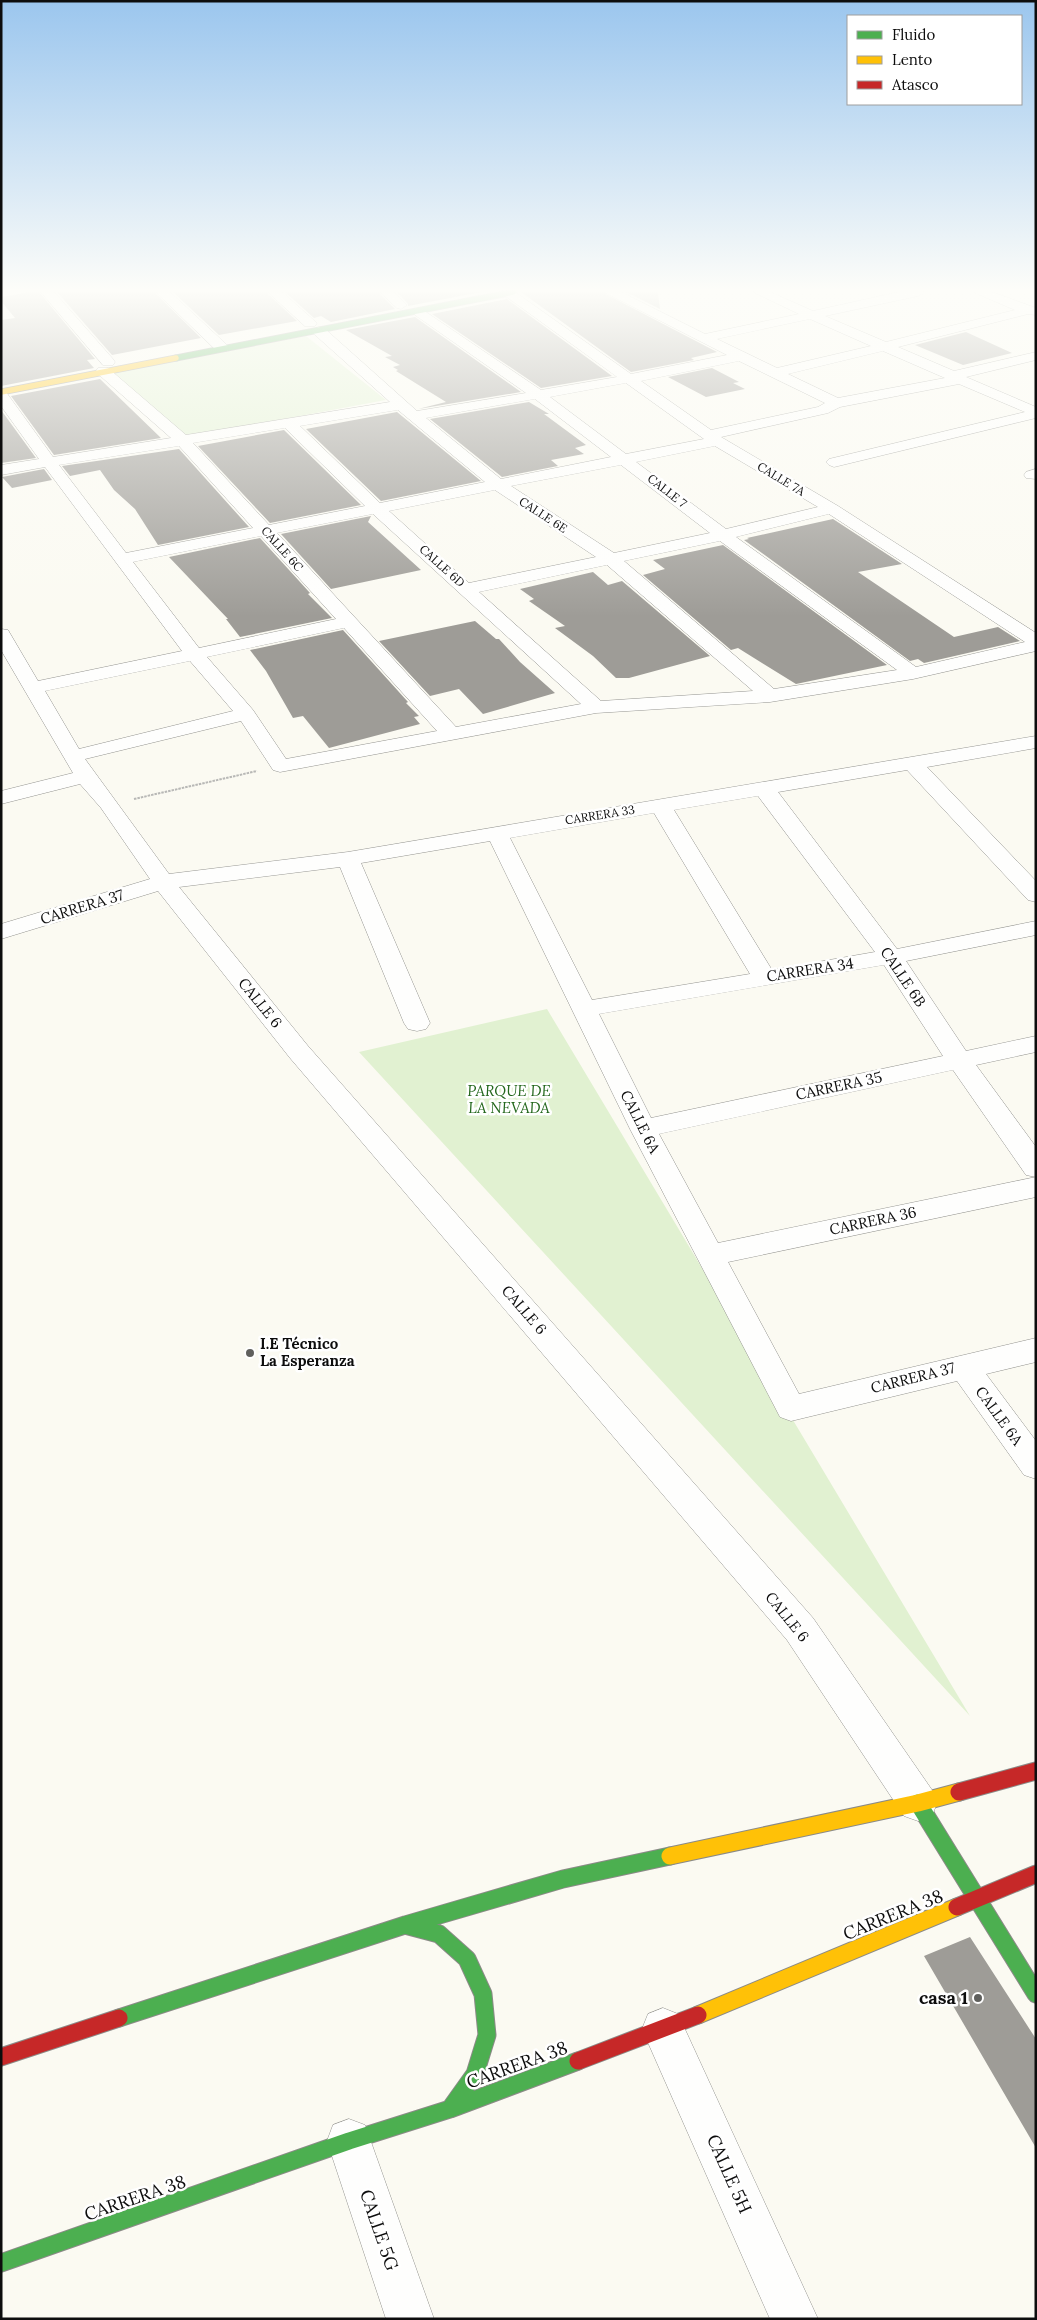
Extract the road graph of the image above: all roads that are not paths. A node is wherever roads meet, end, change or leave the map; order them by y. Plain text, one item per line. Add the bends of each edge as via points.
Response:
1 (5, 400) edge
2 (141, 400) edge
3 (396, 400) edge
4 (502, 400) edge
5 (546, 400) edge
6 (660, 400) edge
7 (829, 400) edge
8 (853, 400) edge
9 (1007, 400) edge
10 (836, 404) junction
11 (401, 405) junction
12 (1036, 413) edge
13 (415, 416) junction
14 (289, 424) junction
15 (713, 438) junction
16 (184, 441) junction
17 (627, 460) junction
18 (49, 462) junction
19 (834, 462) dead end
20 (1, 470) edge
21 (498, 485) junction
22 (378, 509) junction
23 (832, 509) junction
24 (265, 529) junction
25 (723, 535) junction
26 (610, 558) junction
27 (121, 559) junction
28 (468, 589) junction
29 (347, 622) junction
30 (3, 640) edge
31 (1036, 643) edge
32 (194, 654) junction
33 (913, 673) junction
34 (33, 688) junction
35 (770, 696) junction
36 (596, 707) junction
37 (246, 714) junction
38 (452, 735) junction
39 (1036, 742) edge
40 (912, 763) junction
41 (80, 766) junction
42 (765, 790) junction
43 (1, 798) edge
44 (660, 805) junction
45 (497, 832) junction
46 (348, 859) junction
47 (163, 882) junction
48 (1036, 895) edge
49 (1036, 928) edge
50 (1, 932) edge
51 (891, 957) junction
52 (764, 977) junction
53 (584, 1009) junction
54 (416, 1023) dead end
55 (1036, 1044) edge
56 (959, 1060) junction
57 (643, 1129) junction
58 (1036, 1168) edge
59 (1036, 1187) edge
60 (710, 1255) junction
61 (1036, 1350) edge
62 (963, 1366) junction
63 (791, 1408) joint
64 (1036, 1466) edge
65 (1036, 1772) edge
66 (918, 1804) junction
67 (1036, 1874) edge
68 (976, 1900) junction
69 (405, 1925) junction
70 (1036, 1994) edge
71 (664, 2029) junction
72 (1, 2057) edge
73 (450, 2109) junction
74 (349, 2141) junction
75 (1, 2263) edge
76 (410, 2319) edge
77 (794, 2319) edge

1 - 18 street
2 - 16 street, CALLE 6C
3 - 11 street, CALLE 6E
4 - 13 street
5 - 17 street, CALLE 7
6 - 15 street, CALLE 7A
7 - 10 street
8 - 10 street
9 - 12 street
10 - 15 street
11 - 13 street, CALLE 6E
11 - 14 street
12 - 19 street
13 - 21 street, CALLE 6E
14 - 16 street
14 - 22 street, CALLE 6D
15 - 17 street
15 - 23 street, CALLE 7A
16 - 18 street
16 - 24 street, CALLE 6C
17 - 21 street
17 - 25 street, CALLE 7
18 - 20 street
18 - 27 street
21 - 22 street
21 - 26 street, CALLE 6E
22 - 24 street
22 - 28 street, CALLE 6D
23 - 25 street
23 - 31 street, CALLE 7A
24 - 27 street
24 - 29 street, CALLE 6C
25 - 26 street
25 - 33 street, CALLE 7
26 - 28 street
26 - 35 street, CALLE 6E
27 - 32 street
28 - 36 street, CALLE 6D
29 - 32 street
29 - 38 street, CALLE 6C
30 - 34 street, CALLE 6
31 - 33 street
32 - 34 street
32 - 37 street
33 - 35 street
34 - 41 street, CALLE 6
35 - 36 street
36 - 38 street
37 - 38 street via 280,766
37 - 41 street
39 - 40 street, CARRERA 33
40 - 42 street, CARRERA 33
40 - 48 street
41 - 43 street
41 - 47 street, CALLE 6
42 - 44 street, CARRERA 33
42 - 51 street, CALLE 6B
44 - 45 street, CARRERA 33
44 - 52 street
45 - 46 street, CARRERA 33
45 - 53 street, CALLE 6A
46 - 47 street, CARRERA 33
46 - 54 street
47 - 50 street, CARRERA 37
47 - 66 street, CALLE 6 via 299,1052 800,1629
49 - 51 street, CARRERA 34
51 - 52 street, CARRERA 34
51 - 56 street, CALLE 6B
52 - 53 street, CARRERA 34
53 - 57 street, CALLE 6A
55 - 56 street, CARRERA 35
56 - 57 street, CARRERA 35
56 - 58 street, CALLE 6B
57 - 60 street, CALLE 6A
59 - 60 street, CARRERA 36
60 - 63 street, CALLE 6A
61 - 62 street, CARRERA 37
62 - 63 street, CARRERA 37
62 - 64 street, CALLE 6A
65 - 66 main road
66 - 68 main road, CALLE 6
66 - 69 main road via 563,1879
67 - 68 main road, CARRERA 38
68 - 70 main road, CALLE 6
68 - 71 main road, CARRERA 38
69 - 72 main road
69 - 73 main road via 439,1934 467,1959 483,1994 487,2035 476,2074
71 - 73 main road, CARRERA 38
71 - 77 street, CALLE 5H
73 - 74 main road, CARRERA 38
74 - 75 main road, CARRERA 38
74 - 76 street, CALLE 5G

